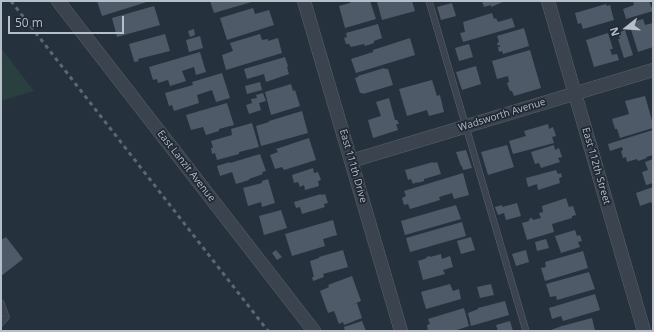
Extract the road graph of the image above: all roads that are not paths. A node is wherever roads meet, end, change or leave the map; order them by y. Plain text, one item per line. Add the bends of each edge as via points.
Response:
1 (58, 1) edge
2 (304, 1) edge
3 (429, 1) edge
4 (548, 1) edge
5 (653, 70) edge
6 (575, 93) junction
7 (465, 126) junction
8 (351, 161) junction
9 (1, 303) edge
10 (1, 323) edge
11 (314, 331) edge
12 (401, 331) edge
13 (526, 331) edge
14 (644, 331) edge

1 - 11 street, East Lanzit Avenue
2 - 8 street, East 111th Drive
3 - 7 lane
4 - 6 street, East 112th Street
5 - 6 street, Wadsworth Avenue
6 - 7 street, Wadsworth Avenue
6 - 14 street, East 112th Street
7 - 8 street, Wadsworth Avenue
7 - 13 lane
8 - 12 street, East 111th Drive
9 - 10 lane via 6,317

